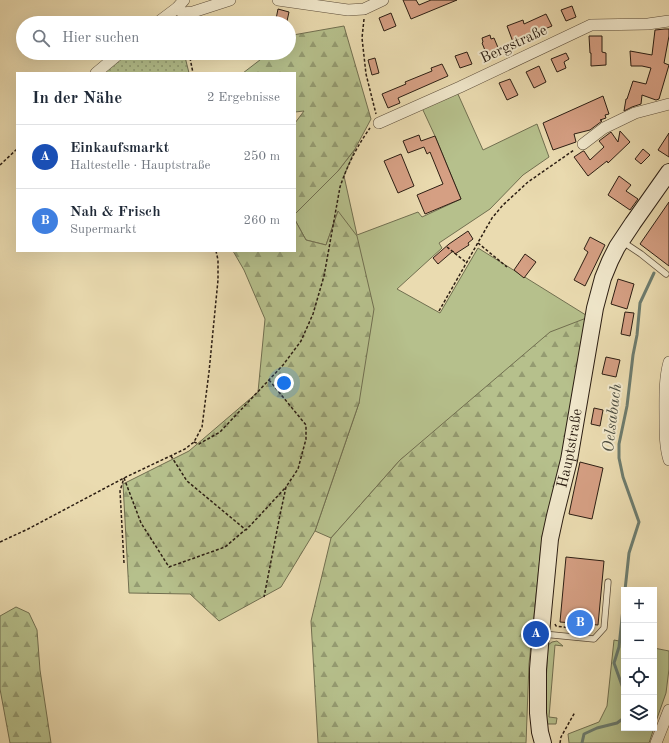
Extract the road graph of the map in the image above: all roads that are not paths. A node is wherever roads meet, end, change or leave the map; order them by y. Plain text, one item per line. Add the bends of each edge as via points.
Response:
1 (230, 0) edge
2 (278, 0) edge
3 (383, 0) edge
4 (180, 4) edge
5 (166, 16) edge
6 (669, 21) edge
7 (112, 60) edge
8 (97, 72) edge
9 (669, 104) edge
10 (379, 123) road end
11 (584, 144) road end
12 (669, 172) edge
13 (621, 241) junction
14 (666, 274) dead end
15 (669, 362) edge
16 (669, 460) edge
17 (608, 582) dead end
18 (541, 633) junction
19 (669, 710) edge
20 (543, 743) edge
21 (656, 743) edge

1 - 4 street via 183,14
2 - 3 street via 348,10 364,9
4 - 5 street
6 - 10 street, Bergstraße via 591,25
7 - 8 street
9 - 11 street via 635,113 604,128
12 - 13 main road, Hauptstraße
13 - 14 lane
13 - 18 main road, Hauptstraße via 603,278 595,308 576,441 550,539
15 - 16 street via 665,408
17 - 18 lane via 604,628 594,639
18 - 20 main road, Hauptstraße via 538,713
19 - 21 street

